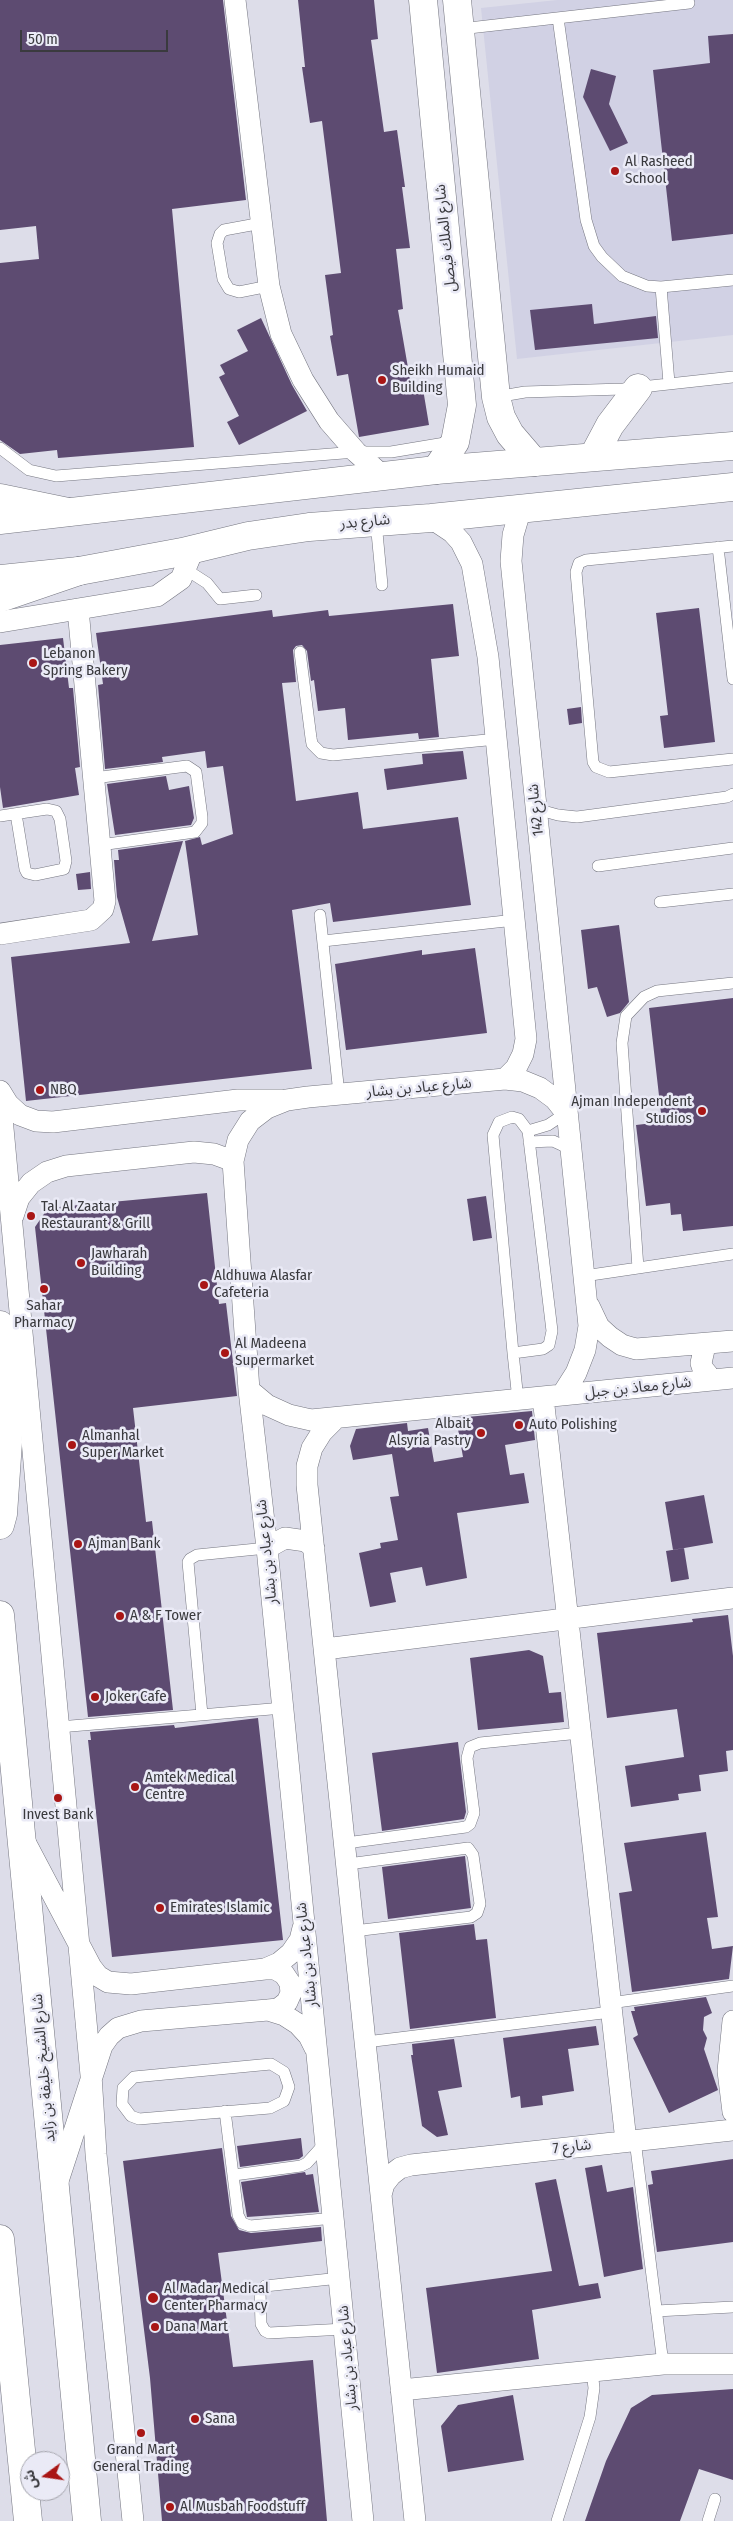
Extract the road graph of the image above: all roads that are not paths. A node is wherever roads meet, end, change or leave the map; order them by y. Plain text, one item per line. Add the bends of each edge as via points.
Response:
1 (235, 0) edge
2 (423, 0) edge
3 (457, 0) edge
4 (690, 3) dead end
5 (558, 18) junction
6 (460, 29) junction
7 (262, 223) junction
8 (485, 261) junction
9 (449, 262) junction
10 (733, 280) edge
11 (269, 286) junction
12 (661, 287) junction
13 (733, 377) edge
14 (669, 383) junction
15 (638, 388) junction
16 (496, 397) junction
17 (455, 442) junction
18 (733, 446) edge
19 (0, 448) edge
20 (356, 452) junction
21 (593, 457) junction
22 (534, 462) junction
23 (436, 470) junction
24 (384, 476) junction
25 (733, 487) edge
26 (1, 503) edge
27 (521, 508) junction
28 (431, 518) junction
29 (375, 521) junction
30 (733, 546) edge
31 (718, 547) junction
32 (188, 561) junction
33 (79, 571) junction
34 (0, 579) edge
35 (382, 585) dead end
36 (728, 587) edge
37 (256, 595) dead end
38 (0, 598) edge
39 (78, 609) junction
40 (0, 622) edge
41 (300, 652) dead end
42 (520, 652) junction
43 (488, 657) junction
44 (733, 679) edge
45 (497, 740) junction
46 (733, 759) edge
47 (94, 778) junction
48 (733, 794) edge
49 (536, 809) junction
50 (16, 814) junction
51 (0, 816) edge
52 (100, 846) junction
53 (733, 848) edge
54 (598, 866) dead end
55 (733, 894) edge
56 (660, 902) dead end
57 (320, 914) dead end
58 (515, 920) junction
59 (0, 934) edge
60 (323, 941) junction
61 (733, 983) edge
62 (556, 1000) junction
63 (523, 1001) junction
64 (505, 1079) junction
65 (0, 1091) edge
66 (339, 1094) junction
67 (0, 1096) edge
68 (287, 1100) junction
69 (566, 1113) junction
70 (528, 1136) junction
71 (571, 1152) junction
72 (233, 1161) junction
73 (13, 1216) junction
74 (733, 1254) edge
75 (638, 1268) junction
76 (584, 1276) junction
77 (587, 1301) junction
78 (0, 1325) edge
79 (733, 1341) edge
80 (708, 1344) junction
81 (513, 1353) junction
82 (723, 1379) edge
83 (249, 1390) junction
84 (552, 1396) junction
85 (518, 1400) junction
86 (335, 1419) junction
87 (0, 1525) edge
88 (267, 1548) junction
89 (314, 1548) junction
90 (733, 1598) edge
91 (0, 1615) edge
92 (567, 1618) junction
93 (325, 1649) junction
94 (283, 1708) junction
95 (202, 1715) junction
96 (59, 1727) junction
97 (580, 1733) junction
98 (22, 1836) junction
99 (347, 1853) junction
100 (304, 1925) junction
101 (354, 1931) junction
102 (78, 1944) junction
103 (265, 1969) junction
104 (733, 1986) edge
105 (610, 2008) junction
106 (268, 2010) junction
107 (733, 2020) edge
108 (366, 2042) junction
109 (317, 2051) junction
110 (91, 2075) junction
111 (225, 2112) junction
112 (733, 2112) edge
113 (733, 2130) edge
114 (630, 2141) junction
115 (326, 2142) junction
116 (377, 2142) junction
117 (410, 2165) junction
118 (234, 2176) junction
119 (55, 2189) junction
120 (381, 2194) junction
121 (334, 2218) junction
122 (0, 2240) edge
123 (340, 2278) junction
124 (3, 2302) edge
125 (733, 2307) edge
126 (656, 2312) junction
127 (345, 2329) junction
128 (663, 2364) junction
129 (733, 2364) edge
130 (592, 2371) junction
131 (401, 2390) junction
132 (715, 2499) dead end
133 (28, 2521) edge
134 (87, 2521) edge
135 (133, 2521) edge
136 (363, 2521) edge
137 (415, 2521) edge
138 (557, 2521) edge
139 (708, 2521) edge

1 - 7 street
2 - 9 main road, شارع الملك فيصل
3 - 6 main road
4 - 5 lane
5 - 6 lane
5 - 12 lane via 589,233 602,257 622,276 647,286
6 - 8 main road
7 - 11 street
7 - 11 lane via 224,230 217,243 222,279 229,289 239,292
8 - 9 main road via 474,272 466,274 452,268
8 - 16 main road
9 - 17 main road, شارع الملك فيصل via 462,405
10 - 12 lane
11 - 20 street via 281,334 291,358 329,421
12 - 14 lane
13 - 14 lane
14 - 15 lane
15 - 16 lane via 525,392
15 - 21 main road via 610,425
16 - 22 main road via 501,418 510,434
17 - 20 lane via 407,451
17 - 23 main road, شارع الملك فيصل
18 - 21 main road
19 - 20 lane via 29,470 56,476
20 - 24 street
21 - 22 main road
22 - 23 main road
23 - 24 main road
24 - 26 main road via 68,512
25 - 27 main road, شارع بدر
27 - 28 main road, شارع بدر
27 - 42 street, شارع 142 via 513,535 511,560
28 - 29 main road, شارع بدر
28 - 43 street via 452,532 470,558 476,577
29 - 32 main road, شارع بدر via 257,535
29 - 35 lane
30 - 31 lane
31 - 36 lane
31 - 46 lane via 586,560 579,563 576,572 596,767 609,772
32 - 33 main road, شارع بدر
32 - 37 lane via 193,574 220,599
32 - 39 street via 181,579 157,596
33 - 34 main road, شارع بدر
33 - 38 main road
36 - 44 lane
39 - 40 street
39 - 47 street
41 - 45 lane via 312,744 321,753 333,755
42 - 43 street via 502,646
42 - 49 street, شارع 142
43 - 45 street
45 - 58 street
47 - 52 street
47 - 52 lane via 188,766 196,772 202,817 202,823 195,832
48 - 49 lane via 576,817
49 - 62 street, شارع 142
50 - 50 lane via 56,811 66,861 64,869 35,875 27,873
50 - 51 lane
52 - 59 street via 105,901 98,916
53 - 54 lane
55 - 56 lane
57 - 60 lane
58 - 60 lane
58 - 63 street
60 - 66 lane
61 - 75 lane via 656,991 634,1005 626,1016 622,1043
62 - 63 street via 540,1007
62 - 69 street, شارع 142
63 - 64 street via 526,1039 523,1054
64 - 66 street, شارع عباد بن بشار
64 - 69 street, شارع عباد بن بشار via 523,1081 540,1088
65 - 68 street via 20,1115 36,1122 238,1100
66 - 68 street, شارع عباد بن بشار
67 - 73 street
68 - 72 street, شارع عباد بن بشار via 267,1108 250,1121 238,1140
69 - 70 lane
69 - 71 street
70 - 71 lane via 553,1141
70 - 81 lane via 552,1338 543,1349
70 - 81 lane via 519,1119 512,1117 498,1122 493,1135
71 - 76 street
72 - 73 street via 214,1154 194,1152 66,1166 47,1172 31,1183 19,1198
72 - 83 street, شارع عباد بن بشار
73 - 96 street
74 - 75 lane
75 - 76 lane
76 - 77 street
77 - 80 street via 600,1327 622,1345 651,1349
77 - 84 street via 589,1326 585,1350 576,1373
78 - 87 main road via 8,1442
79 - 80 street
80 - 82 street via 701,1363 703,1369
81 - 85 lane
82 - 84 street, شارع معاذ بن جبل
83 - 86 street via 267,1405 289,1415 312,1420
83 - 88 street, شارع عباد بن بشار
84 - 85 street
84 - 92 street
85 - 86 street
86 - 89 street via 312,1448 307,1466
88 - 89 street via 285,1538 301,1540
88 - 94 street, شارع عباد بن بشار
88 - 95 lane via 197,1554 188,1562
89 - 93 street
90 - 92 street
91 - 98 main road, شارع الشيخ خليفة بن زايد
92 - 93 street
92 - 97 street
93 - 99 street
94 - 95 lane
94 - 100 street, شارع عباد بن بشار
95 - 96 lane
96 - 102 street
97 - 99 lane via 480,1743 470,1747 468,1758 474,1813 466,1828
97 - 105 street
98 - 102 street
98 - 119 main road, شارع الشيخ خليفة بن زايد
99 - 101 street
99 - 101 lane via 468,1848 473,1855 480,1904 471,1917
100 - 103 street via 300,1940 291,1953
100 - 109 street, شارع عباد بن بشار
101 - 108 street
102 - 103 street via 98,1976 120,1984
102 - 110 street
103 - 106 street via 275,1969 284,1974 290,1983 291,1993 287,2002 278,2009
104 - 105 lane
105 - 108 lane
105 - 114 street
106 - 109 street via 298,2024
106 - 110 street via 129,2023 108,2036
107 - 112 street via 728,2072
108 - 116 street
109 - 115 street, شارع عباد بن بشار
110 - 119 street
110 - 135 street
111 - 111 lane via 139,2119 126,2111 121,2096 127,2082 142,2076 271,2064 284,2072 288,2079 288,2094 277,2105
111 - 118 lane
113 - 114 street, شارع 7
114 - 117 street, شارع 7
114 - 126 lane
115 - 118 lane via 301,2166
115 - 121 street, شارع عباد بن بشار
116 - 117 street via 391,2157
116 - 120 street
117 - 120 street, شارع 7 via 391,2175
118 - 121 lane via 240,2220 246,2225
119 - 134 main road, شارع الشيخ خليفة بن زايد
120 - 131 street
121 - 123 street, شارع عباد بن بشار
122 - 124 main road
123 - 127 street, شارع عباد بن بشار
123 - 127 lane via 265,2286 260,2292 261,2324 269,2333
124 - 133 main road
125 - 126 lane
126 - 128 lane
127 - 136 street, شارع عباد بن بشار
128 - 129 street
128 - 130 street
130 - 131 street
130 - 138 lane via 594,2388 590,2417
131 - 137 street
132 - 139 lane

